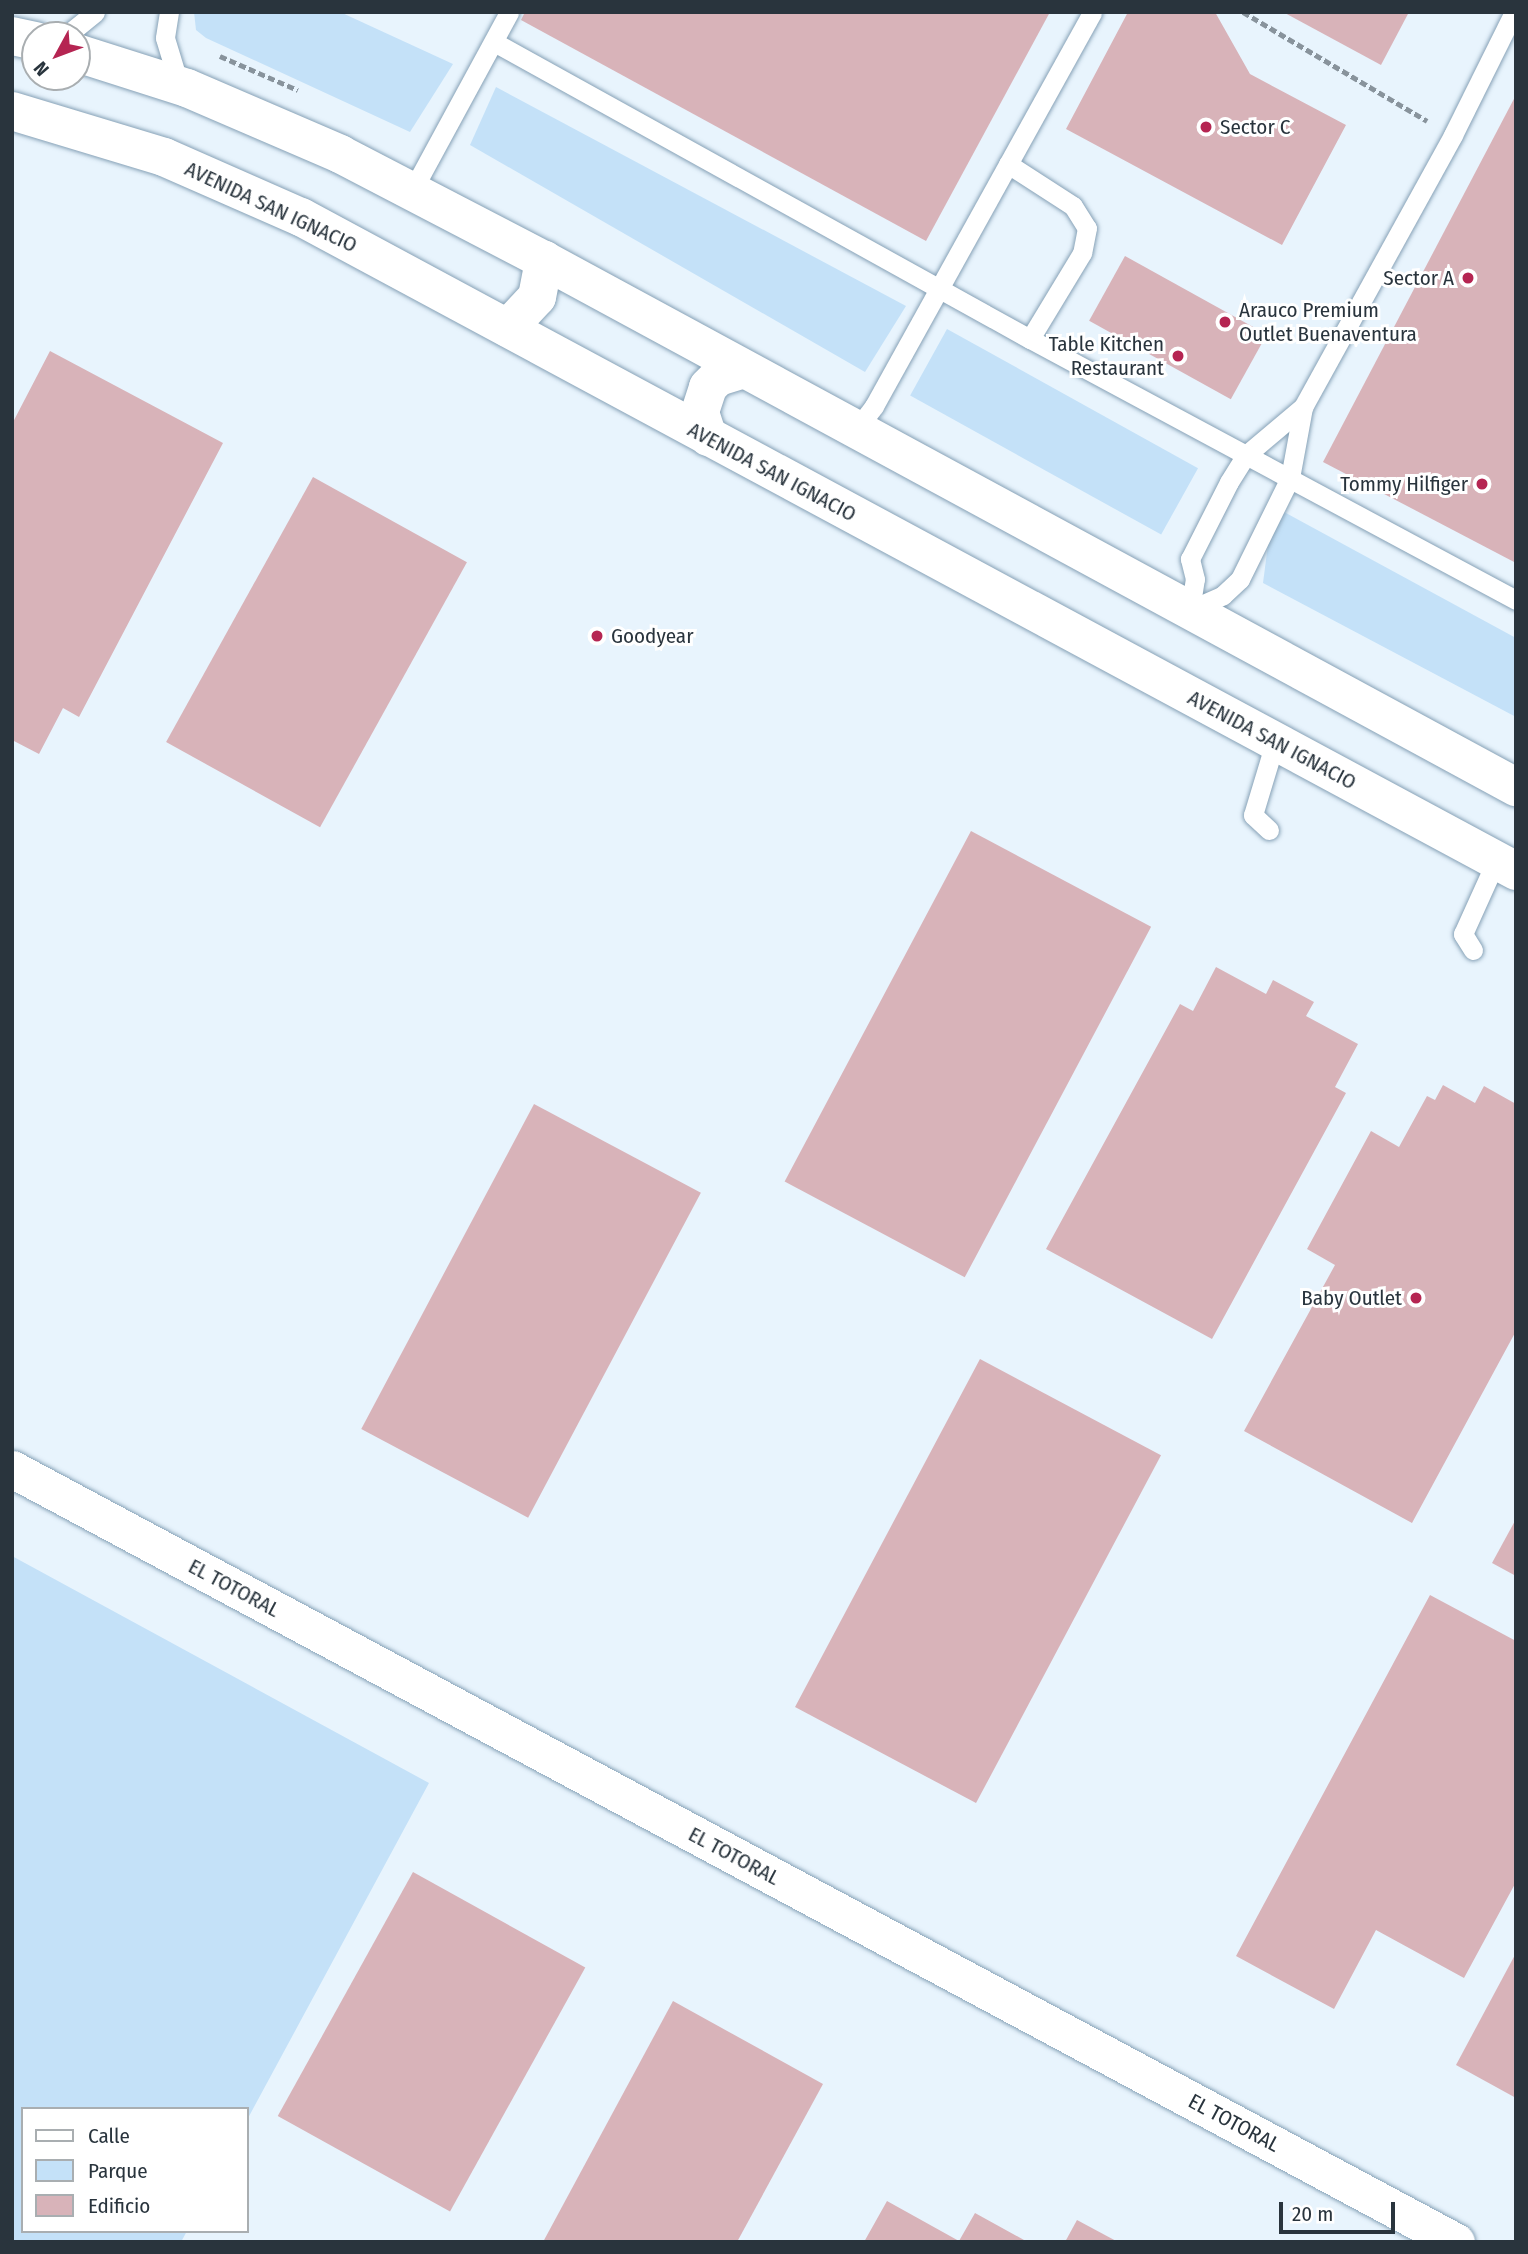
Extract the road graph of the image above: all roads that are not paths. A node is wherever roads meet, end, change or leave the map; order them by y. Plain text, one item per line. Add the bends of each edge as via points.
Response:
1 (169, 12) edge
2 (509, 12) edge
3 (1092, 12) edge
4 (1514, 12) edge
5 (494, 42) junction
6 (91, 57) edge
7 (179, 85) junction
8 (12, 111) edge
9 (1007, 164) junction
10 (412, 191) junction
11 (544, 260) junction
12 (938, 288) junction
13 (508, 328) junction
14 (1030, 339) junction
15 (744, 369) junction
16 (1303, 407) junction
17 (856, 430) junction
18 (708, 437) junction
19 (1246, 455) junction
20 (1290, 478) junction
21 (1516, 600) edge
22 (1190, 610) junction
23 (1275, 742) junction
24 (1516, 787) edge
25 (1269, 830) dead end
26 (1506, 866) edge
27 (1473, 950) dead end
28 (12, 1469) edge
29 (1456, 2242) edge

1 - 7 lane via 165,38
2 - 5 lane
3 - 9 lane
4 - 16 lane via 1453,135
5 - 10 lane
5 - 12 lane
6 - 7 main road
7 - 10 main road via 264,119
8 - 13 main road, AVENIDA SAN IGNACIO via 103,135 223,181 301,217
9 - 12 lane
9 - 14 lane via 1073,206 1087,228 1082,253
10 - 11 main road
11 - 13 main road via 537,297
11 - 15 main road
12 - 14 lane
12 - 17 lane via 874,406
13 - 18 main road, AVENIDA SAN IGNACIO
14 - 19 lane
15 - 17 main road
15 - 18 main road via 718,377 709,387 700,412
16 - 19 lane
16 - 20 lane
17 - 22 main road
18 - 23 main road, AVENIDA SAN IGNACIO
19 - 20 lane
19 - 22 lane via 1190,559 1195,579
20 - 21 lane
20 - 22 lane via 1240,579 1223,595
22 - 24 main road
23 - 25 lane via 1253,815
23 - 26 main road, AVENIDA SAN IGNACIO
26 - 27 lane via 1463,934
28 - 29 street, EL TOTORAL

